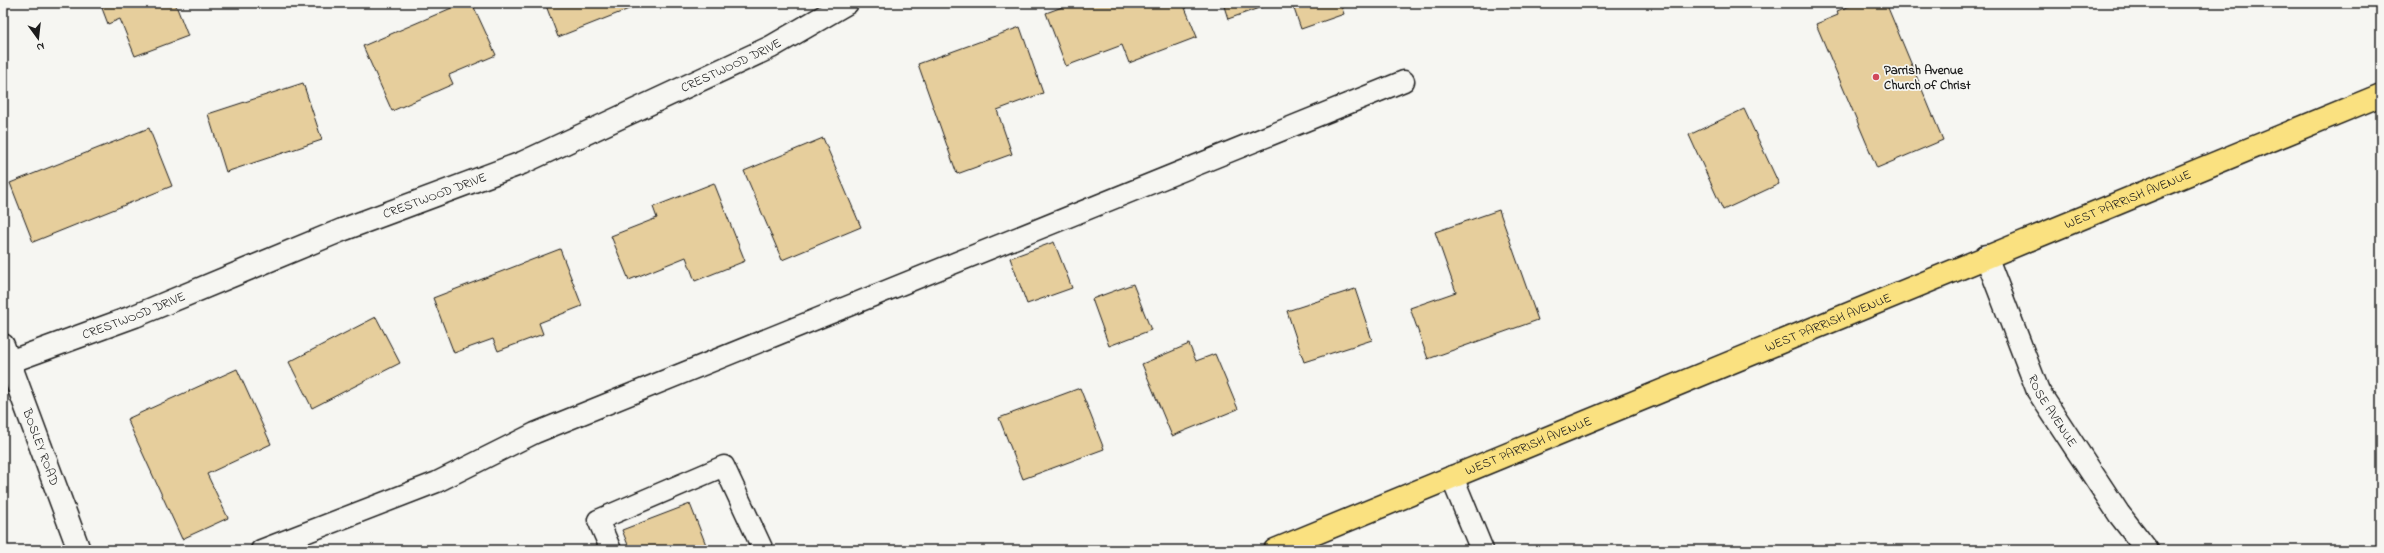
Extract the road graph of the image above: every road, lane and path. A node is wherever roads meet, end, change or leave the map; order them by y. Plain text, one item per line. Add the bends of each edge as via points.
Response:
1 (848, 3) edge
2 (1404, 81) dead end
3 (2381, 95) edge
4 (1986, 256) junction
5 (6, 353) edge
6 (1452, 477) junction
7 (79, 550) edge
8 (261, 550) edge
9 (611, 550) edge
10 (763, 550) edge
11 (1275, 550) edge
12 (1482, 550) edge
13 (2147, 550) edge

1 - 5 street, CRESTWOOD DRIVE via 771,47 522,163 342,230 135,316
2 - 8 lane via 535,433 437,482
3 - 4 main road, WEST PARRISH AVENUE
4 - 6 main road, WEST PARRISH AVENUE
4 - 13 street, ROSE AVENUE via 2038,391 2119,514
5 - 7 street, BOSLEY ROAD
6 - 11 main road, WEST PARRISH AVENUE
6 - 12 street
9 - 10 lane via 598,520 724,466

